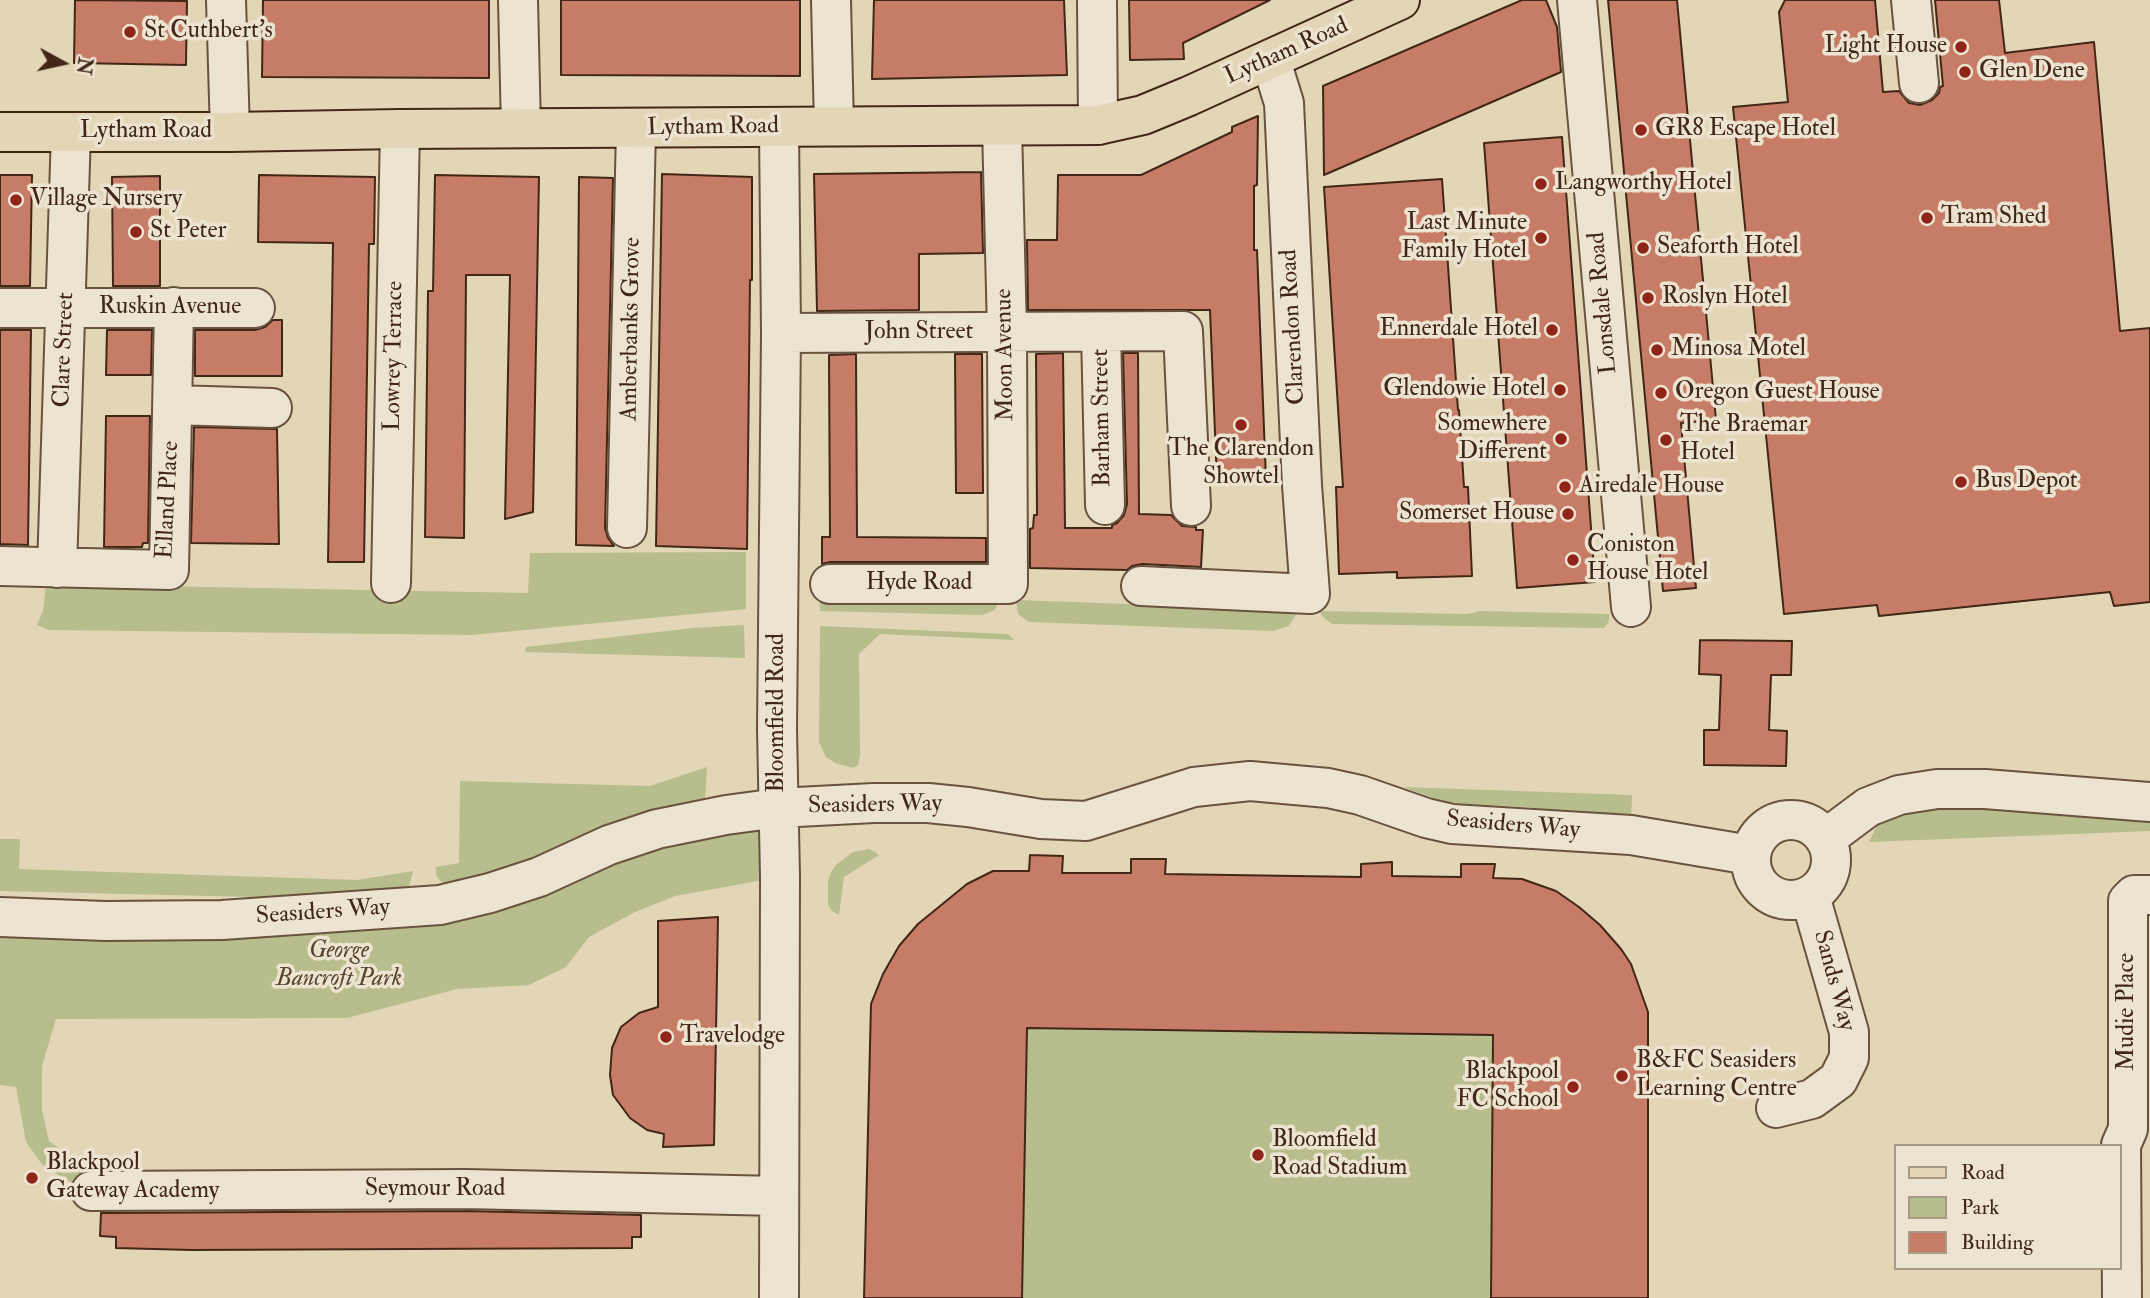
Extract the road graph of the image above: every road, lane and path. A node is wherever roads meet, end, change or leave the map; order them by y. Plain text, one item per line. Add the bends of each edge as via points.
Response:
1 (226, 0) edge
2 (518, 0) edge
3 (831, 0) edge
4 (1097, 0) edge
5 (1400, 0) edge
6 (1577, 0) edge
7 (1911, 0) edge
8 (1271, 61) junction
9 (1919, 83) dead end
10 (1098, 125) junction
11 (834, 126) junction
12 (1002, 127) junction
13 (521, 128) junction
14 (779, 128) junction
15 (400, 129) junction
16 (636, 129) junction
17 (0, 132) edge
18 (71, 132) junction
19 (230, 132) junction
20 (66, 307) junction
21 (174, 307) junction
22 (0, 308) edge
23 (255, 308) dead end
24 (1007, 332) junction
25 (1101, 332) junction
26 (781, 333) junction
27 (174, 405) junction
28 (272, 408) dead end
29 (1105, 505) dead end
30 (1191, 506) dead end
31 (627, 528) dead end
32 (0, 566) edge
33 (57, 568) junction
34 (391, 583) dead end
35 (830, 584) dead end
36 (1008, 584) joint
37 (1141, 586) dead end
38 (1631, 607) dead end
39 (2150, 802) edge
40 (778, 808) junction
41 (1825, 839) junction
42 (1750, 855) junction
43 (2150, 895) edge
44 (1810, 896) junction
45 (0, 916) edge
46 (1776, 1108) dead end
47 (2122, 1145) edge
48 (91, 1191) dead end
49 (778, 1196) junction
50 (779, 1298) edge
51 (2122, 1298) edge

1 - 19 street
2 - 13 street
3 - 11 street
4 - 10 street
5 - 8 main road, Lytham Road
6 - 38 street, Lonsdale Road
7 - 9 street
8 - 10 main road, Lytham Road via 1143,115
8 - 37 street, Clarendon Road via 1284,103 1310,594
10 - 12 main road, Lytham Road
11 - 12 main road, Lytham Road
11 - 14 main road, Lytham Road
12 - 24 street, Moon Avenue
13 - 15 main road, Lytham Road
13 - 16 main road, Lytham Road
14 - 16 main road, Lytham Road
14 - 26 street, Bloomfield Road
15 - 19 main road, Lytham Road
15 - 34 street, Lowrey Terrace
16 - 31 street, Amberbanks Grove
17 - 18 main road, Lytham Road
18 - 19 main road, Lytham Road
18 - 20 street, Clare Street
20 - 21 street, Ruskin Avenue
20 - 22 street, Ruskin Avenue
20 - 33 street, Clare Street
21 - 23 street, Ruskin Avenue
21 - 27 street, Elland Place
24 - 25 street, John Street
24 - 26 street, John Street
24 - 36 street, Moon Avenue
25 - 29 street, Barham Street
25 - 30 street, John Street via 1183,331
26 - 40 street, Bloomfield Road
27 - 28 street
27 - 33 street, Elland Place via 169,570
32 - 33 street, Elland Place
35 - 36 street, Hyde Road
39 - 41 street via 1937,789 1899,795 1868,807
40 - 42 street, Seasiders Way via 928,803 1086,821 1194,787 1274,782 1360,795 1452,824 1631,835
40 - 45 street, Seasiders Way via 657,829 539,877 440,905 222,920
40 - 49 street, Bloomfield Road
41 - 42 street via 1812,825 1787,820 1762,831
41 - 44 street via 1830,868
42 - 44 street via 1755,880 1773,897 1786,901
43 - 47 street, Mudie Place via 2134,895 2128,901 2129,1129
44 - 46 street, Sands Way via 1849,1032 1849,1058 1838,1080 1812,1099
47 - 51 street
48 - 49 street, Seymour Road via 465,1189
49 - 50 street, Bloomfield Road

